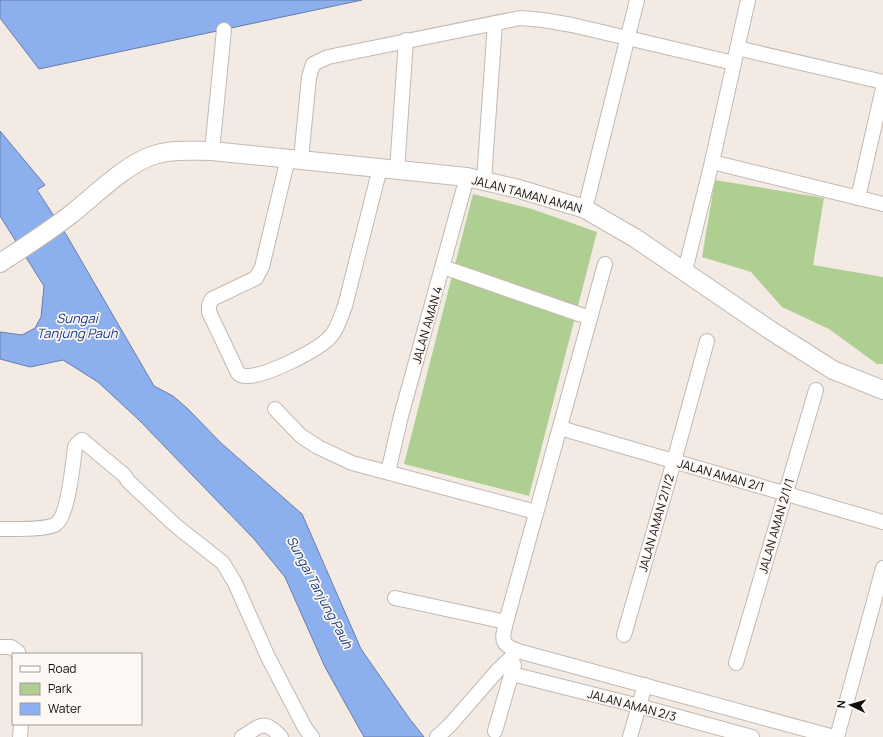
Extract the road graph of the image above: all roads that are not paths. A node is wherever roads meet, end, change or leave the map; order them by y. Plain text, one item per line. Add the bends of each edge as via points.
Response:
1 (637, 0) edge
2 (748, 0) edge
3 (495, 23) junction
4 (224, 30) dead end
5 (627, 38) junction
6 (406, 40) junction
7 (737, 48) junction
8 (734, 63) junction
9 (883, 82) edge
10 (883, 88) edge
11 (212, 151) junction
12 (295, 159) junction
13 (712, 162) junction
14 (388, 169) junction
15 (475, 178) junction
16 (858, 198) junction
17 (883, 204) edge
18 (585, 209) junction
19 (3, 261) edge
20 (605, 264) dead end
21 (443, 267) junction
22 (685, 271) junction
23 (590, 318) junction
24 (707, 341) dead end
25 (816, 390) dead end
26 (883, 390) edge
27 (275, 409) dead end
28 (560, 428) junction
29 (674, 461) junction
30 (388, 472) junction
31 (785, 494) junction
32 (536, 512) junction
33 (883, 522) edge
34 (0, 529) edge
35 (883, 568) edge
36 (395, 598) dead end
37 (506, 622) junction
38 (624, 635) dead end
39 (518, 651) junction
40 (736, 663) dead end
41 (512, 674) junction
42 (645, 685) junction
43 (639, 706) junction
44 (21, 725) edge
45 (495, 731) dead end
46 (20, 737) edge
47 (242, 737) edge
48 (281, 737) edge
49 (312, 737) edge
50 (437, 737) edge
51 (630, 737) edge
52 (752, 737) edge
53 (835, 737) edge

1 - 5 street
2 - 7 street
3 - 5 street via 520,18 543,20
3 - 6 street
3 - 15 street, JALAN AMAN 4
4 - 11 street
5 - 8 street
5 - 18 street
6 - 12 street via 328,57 313,64
6 - 14 street
7 - 8 street
7 - 9 street
8 - 13 street
10 - 16 street
11 - 12 street, JALAN TAMAN AMAN
11 - 19 street, JALAN TAMAN AMAN via 171,151 137,162 70,215
12 - 14 street, JALAN TAMAN AMAN
12 - 14 street via 262,267 256,278 212,299 209,305 209,312 238,373 242,376 260,374 295,359 332,336 345,306
13 - 16 street
13 - 22 street
14 - 15 street, JALAN TAMAN AMAN
15 - 18 street, JALAN TAMAN AMAN
15 - 21 street, JALAN AMAN 4
16 - 17 street
18 - 22 street, JALAN TAMAN AMAN
20 - 23 street
21 - 23 street
21 - 30 street, JALAN AMAN 4
22 - 26 street, JALAN TAMAN AMAN via 833,370
23 - 28 street
24 - 29 street, JALAN AMAN 2/1/2
25 - 31 street, JALAN AMAN 2/1/1
27 - 30 street via 301,436 318,447 352,462
28 - 29 street, JALAN AMAN 2/1
28 - 32 street
29 - 31 street, JALAN AMAN 2/1
29 - 38 street, JALAN AMAN 2/1/2
30 - 32 street
31 - 33 street, JALAN AMAN 2/1
31 - 40 street, JALAN AMAN 2/1/1
32 - 37 street
34 - 49 street via 46,527 61,520 65,510 75,448 82,440 124,475 175,524 223,563 233,578 268,657
35 - 53 street
36 - 37 street
37 - 39 street via 504,643
39 - 41 street
39 - 42 street
39 - 50 street
41 - 43 street, JALAN AMAN 2/3
41 - 45 street
42 - 43 street
42 - 53 street
43 - 51 street
43 - 52 street, JALAN AMAN 2/3
44 - 46 street
47 - 48 street via 263,725 268,725

